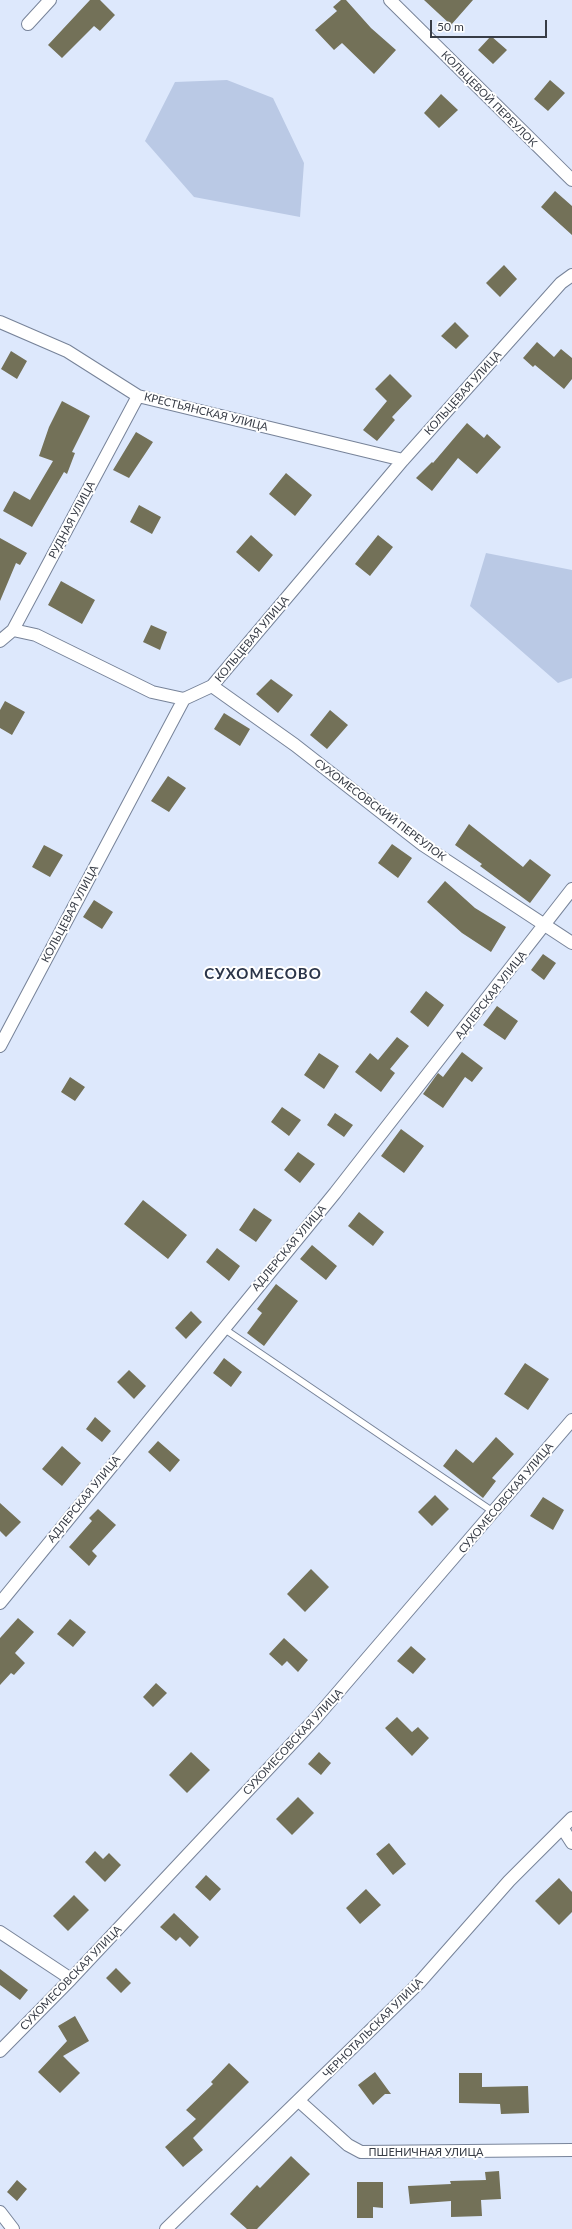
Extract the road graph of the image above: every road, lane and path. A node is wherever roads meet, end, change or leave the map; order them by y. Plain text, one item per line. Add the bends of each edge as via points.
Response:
1 (50, 0) edge
2 (390, 0) edge
3 (28, 24) dead end
4 (572, 180) edge
5 (572, 275) edge
6 (0, 322) edge
7 (138, 396) junction
8 (403, 460) junction
9 (13, 630) junction
10 (0, 641) edge
11 (212, 686) junction
12 (184, 699) junction
13 (572, 889) edge
14 (546, 925) junction
15 (572, 943) edge
16 (0, 1046) edge
17 (223, 1328) junction
18 (572, 1420) edge
19 (495, 1513) junction
20 (0, 1603) edge
21 (572, 1818) edge
22 (563, 1829) junction
23 (572, 1842) edge
24 (0, 1932) edge
25 (71, 1979) junction
26 (0, 2051) edge
27 (299, 2100) junction
28 (572, 2150) edge
29 (0, 2212) edge
30 (13, 2229) edge
31 (166, 2229) edge

1 - 3 street
2 - 4 street, КОЛЬЦЕВОЙ ПЕРЕУЛОК
5 - 8 street, КОЛЬЦЕВАЯ УЛИЦА via 561,283
6 - 7 street, КРЕСТЬЯНСКАЯ УЛИЦА via 67,351
7 - 8 street, КРЕСТЬЯНСКАЯ УЛИЦА
7 - 9 street, РУДНАЯ УЛИЦА
8 - 11 street, КОЛЬЦЕВАЯ УЛИЦА
9 - 10 street, РУДНАЯ УЛИЦА
9 - 12 street via 36,635 152,692
11 - 12 street, КОЛЬЦЕВАЯ УЛИЦА
11 - 14 street, СУХОМЕСОВСКИЙ ПЕРЕУЛОК via 295,745 423,845
12 - 16 street, КОЛЬЦЕВАЯ УЛИЦА
13 - 14 street, АДЛЕРСКАЯ УЛИЦА
14 - 15 street, СУХОМЕСОВСКИЙ ПЕРЕУЛОК
14 - 17 street, АДЛЕРСКАЯ УЛИЦА via 335,1193
17 - 19 lane
17 - 20 street, АДЛЕРСКАЯ УЛИЦА
18 - 19 street, СУХОМЕСОВСКАЯ УЛИЦА
19 - 25 street, СУХОМЕСОВСКАЯ УЛИЦА via 316,1719
21 - 22 street, ЧЕРНОТАЛЬСКАЯ УЛИЦА
22 - 23 street
22 - 27 street, ЧЕРНОТАЛЬСКАЯ УЛИЦА via 509,1881 419,1983
24 - 25 street
25 - 26 street, СУХОМЕСОВСКАЯ УЛИЦА
27 - 28 street, ПШЕНИЧНАЯ УЛИЦА via 348,2145 361,2152
27 - 31 street, ЧЕРНОТАЛЬСКАЯ УЛИЦА
29 - 30 street

